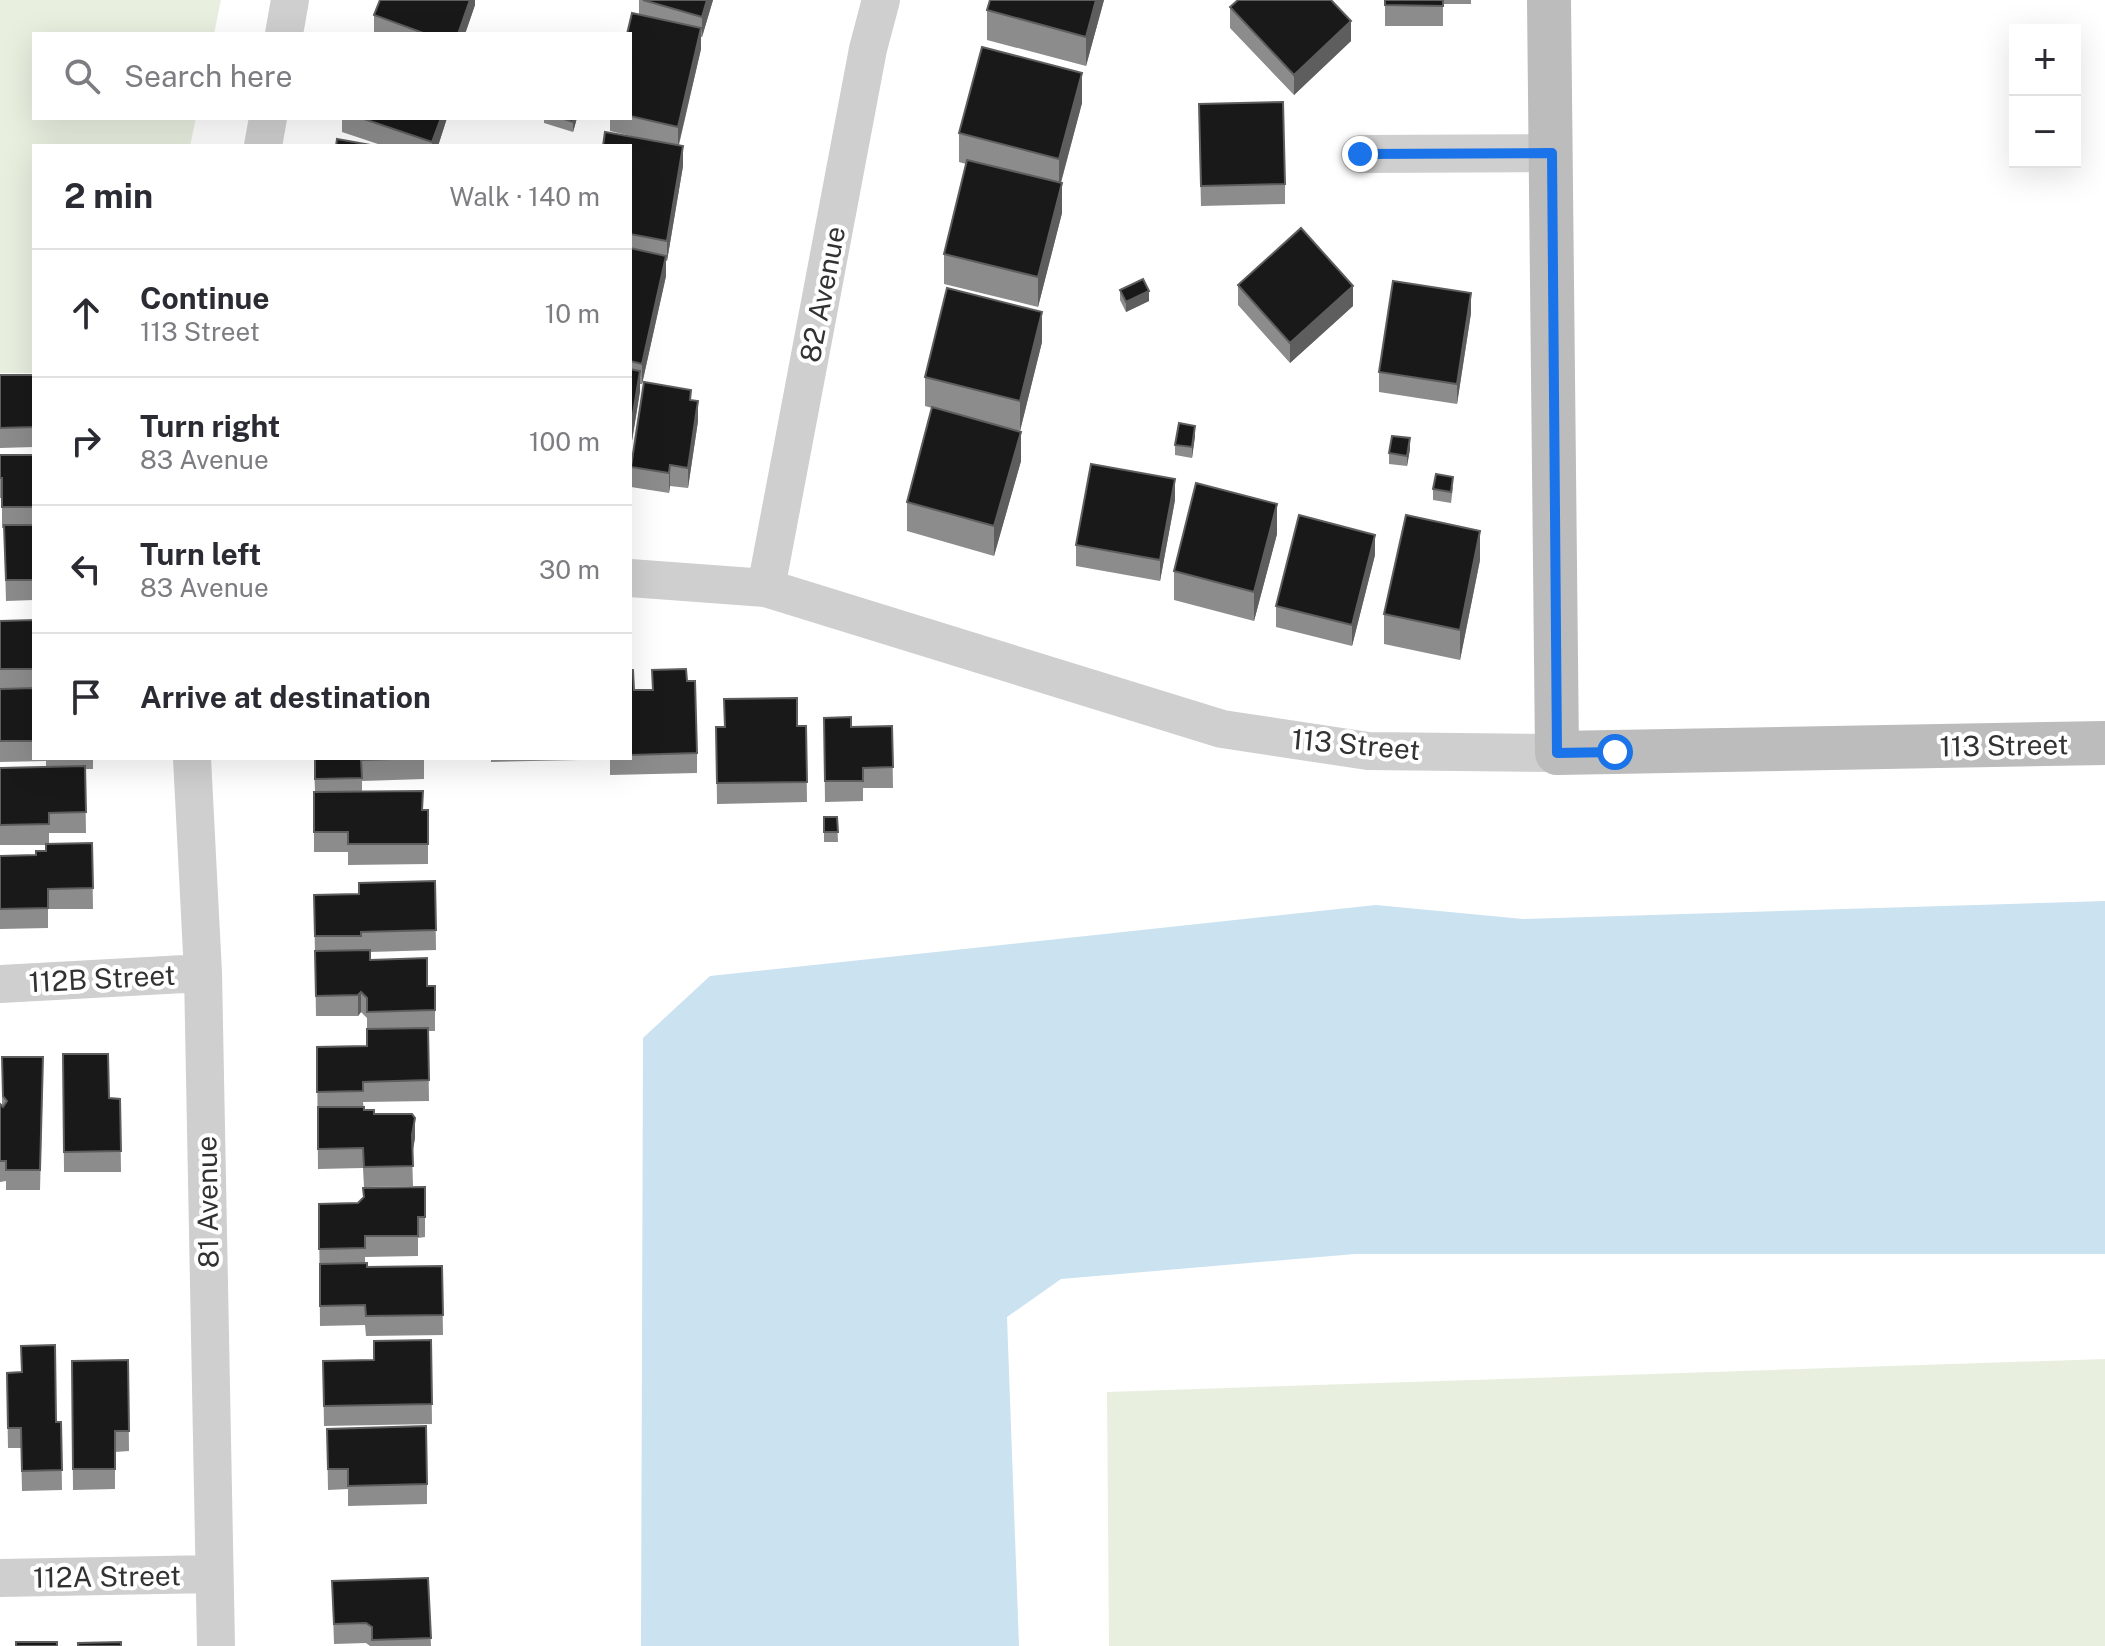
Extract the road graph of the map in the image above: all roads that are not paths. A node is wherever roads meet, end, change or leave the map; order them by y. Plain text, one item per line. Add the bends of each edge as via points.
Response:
1 (290, 0) edge
2 (881, 0) edge
3 (1549, 0) edge
4 (284, 32) edge
5 (268, 120) edge
6 (263, 144) edge
7 (1552, 153) junction
8 (1360, 154) dead end
9 (632, 578) edge
10 (766, 588) junction
11 (2105, 743) edge
12 (1557, 753) junction
13 (192, 760) edge
14 (203, 973) junction
15 (0, 984) edge
16 (214, 1574) junction
17 (0, 1578) edge
18 (216, 1646) edge

1 - 4 street
2 - 10 street, 82 Avenue
3 - 7 street
5 - 6 street
7 - 8 street
7 - 12 street
9 - 10 street, 113 Street
10 - 12 street, 113 Street via 1222,729 1368,751
11 - 12 street, 113 Street
13 - 14 street, 81 Avenue
14 - 15 street, 112B Street
14 - 16 street, 81 Avenue
16 - 17 street, 112A Street
16 - 18 street, 81 Avenue

